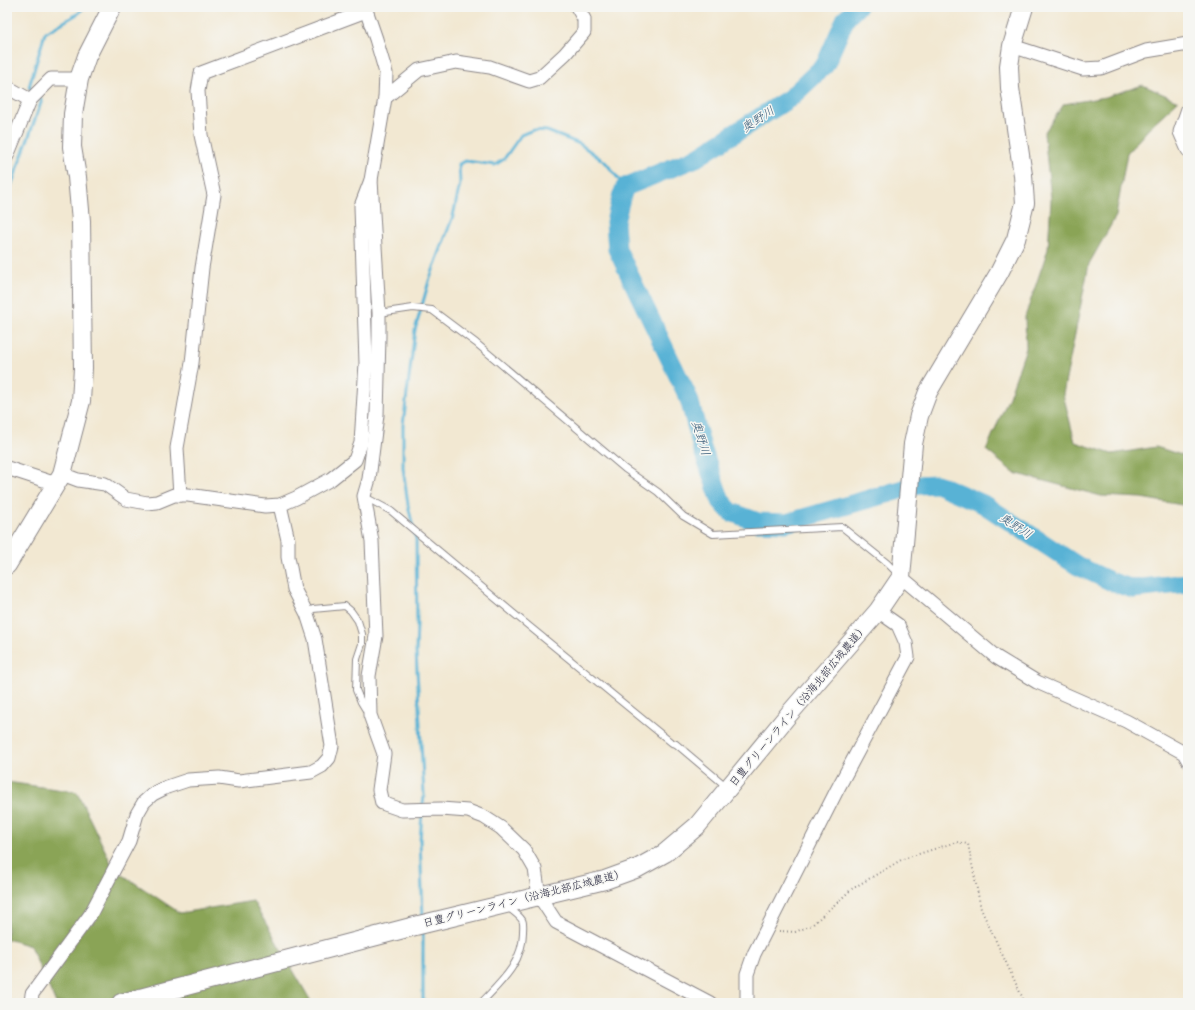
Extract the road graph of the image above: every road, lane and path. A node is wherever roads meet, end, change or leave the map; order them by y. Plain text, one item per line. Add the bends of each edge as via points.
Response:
1 (112, 7) edge
2 (577, 7) edge
3 (1024, 7) edge
4 (365, 9) edge
5 (1188, 44) edge
6 (1012, 46) junction
7 (79, 79) junction
8 (7, 87) edge
9 (385, 98) junction
10 (30, 100) junction
11 (1188, 109) edge
12 (1188, 150) edge
13 (7, 156) edge
14 (371, 180) junction
15 (379, 313) junction
16 (7, 468) edge
17 (59, 479) junction
18 (180, 495) junction
19 (364, 496) junction
20 (280, 505) junction
21 (7, 565) edge
22 (901, 577) junction
23 (878, 611) junction
24 (307, 614) junction
25 (370, 715) junction
26 (1188, 760) edge
27 (728, 788) junction
28 (539, 896) junction
29 (504, 904) junction
30 (766, 930) junction
31 (30, 1003) edge
32 (121, 1003) edge
33 (481, 1003) edge
34 (710, 1003) edge
35 (747, 1003) edge
36 (1025, 1003) edge

1 - 7 street via 87,56
2 - 9 street via 584,19 584,32 539,78 529,81 490,67 456,62 419,70
3 - 6 street, 日豊グリーンライン（沿海北部広域農道）
4 - 9 street via 386,73
4 - 18 street via 201,73 198,91 201,135 214,195 202,268 192,363 177,448
5 - 6 street via 1146,51 1101,68 1083,69
6 - 22 street, 日豊グリーンライン（沿海北部広域農道） via 1009,66 1010,88 1025,203 1016,238 999,273 928,392 919,416 914,437
7 - 10 street via 51,79
7 - 17 street via 73,114 72,147 81,221 83,368 81,401
8 - 10 street
9 - 14 street
10 - 13 street
11 - 12 street via 1180,132
14 - 15 street
14 - 20 street via 361,206 366,363 361,443 355,460 331,479
15 - 19 street via 377,414 369,479
15 - 22 lane via 412,308 432,310 476,343 625,469 658,492 683,516 713,534 842,527 888,563
16 - 17 street
17 - 18 street via 105,484 126,499 147,503
17 - 21 street
18 - 20 street via 265,506
19 - 25 street via 372,541 376,636 369,676
19 - 27 lane via 391,511
20 - 24 street via 288,540 288,557 294,589
22 - 23 street, 日豊グリーンライン（沿海北部広域農道）
22 - 26 street via 996,656 1037,682 1126,721 1184,753
23 - 27 street, 日豊グリーンライン（沿海北部広域農道）
23 - 30 street via 898,625 906,643 908,657
24 - 25 lane via 313,610 345,606 358,621 362,644 357,659 356,690
24 - 31 street via 315,639 332,746 329,758 322,766 311,772 239,781 219,778 188,780 153,794 144,802 129,841 90,915 32,994
25 - 28 street via 384,754 379,790 382,803 402,810 468,811 484,817 501,828 524,850 535,869
27 - 28 street, 日豊グリーンライン（沿海北部広域農道） via 696,826 666,853 638,868 604,880
28 - 29 street, 日豊グリーンライン（沿海北部広域農道）
28 - 34 street via 556,922
29 - 32 street, 日豊グリーンライン（沿海北部広域農道）
29 - 33 lane via 521,919 523,944 508,975
30 - 35 street via 747,974
30 - 36 path via 795,932 812,925 854,888 903,859 956,842 968,844 981,909

